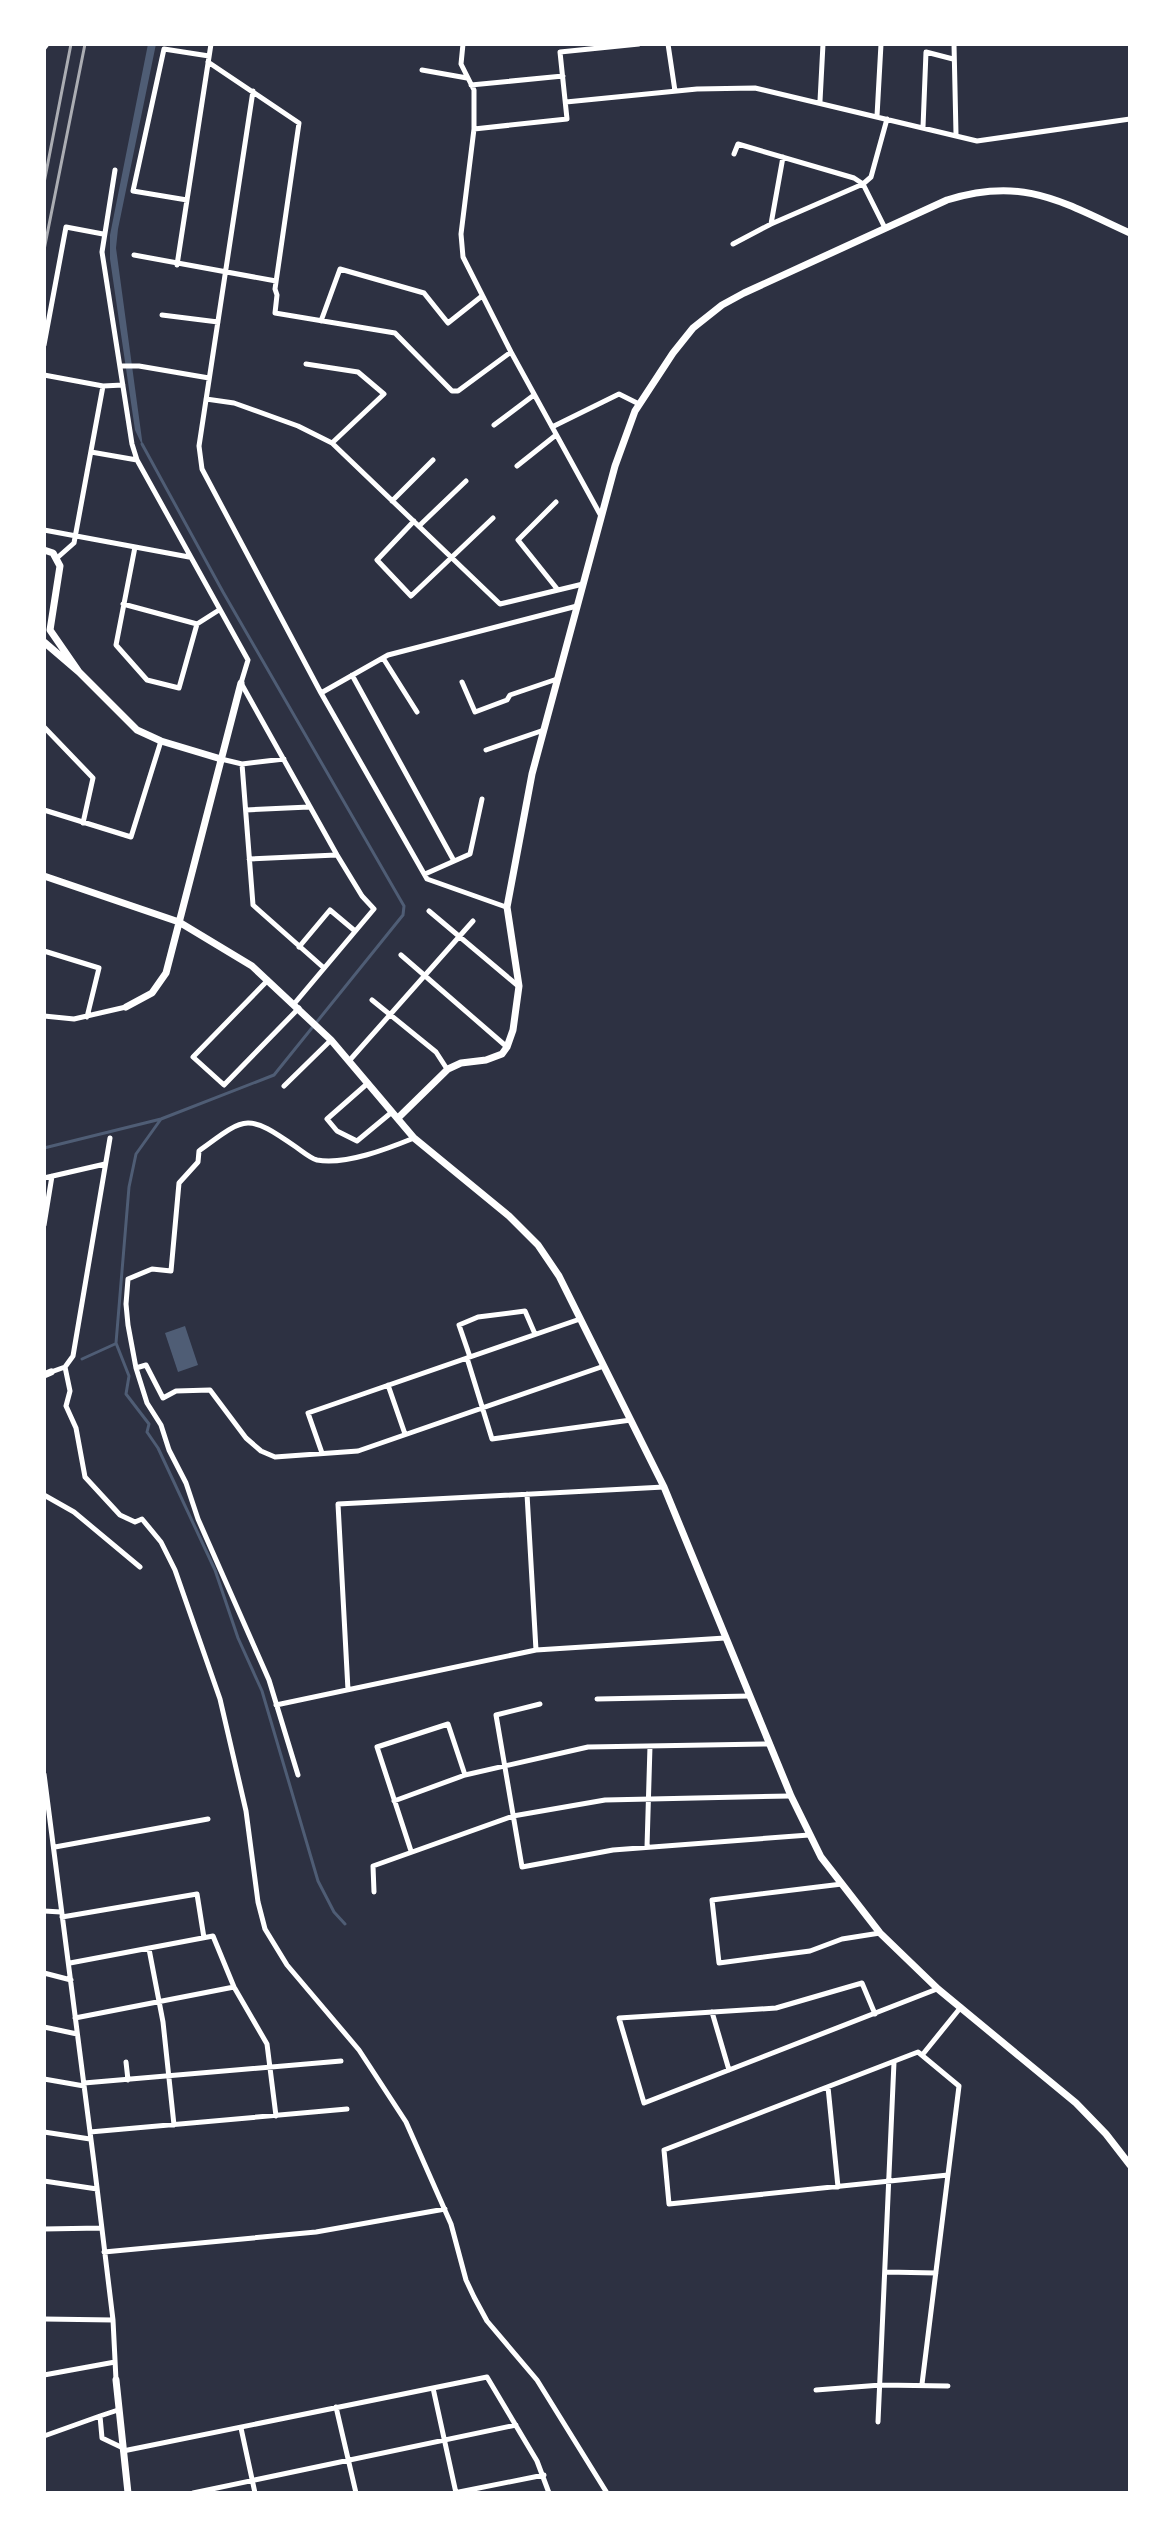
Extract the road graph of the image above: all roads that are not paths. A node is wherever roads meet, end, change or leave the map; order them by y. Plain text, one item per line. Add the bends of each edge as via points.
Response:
1 (211, 44) edge
2 (463, 44) edge
3 (639, 44) edge
4 (668, 44) edge
5 (823, 44) edge
6 (881, 44) edge
7 (954, 44) edge
8 (209, 59) junction
9 (953, 59) junction
10 (422, 70) dead end
11 (563, 76) junction
12 (470, 82) junction
13 (253, 91) junction
14 (675, 91) junction
15 (820, 101) junction
16 (566, 102) junction
17 (877, 116) junction
18 (887, 119) junction
19 (1130, 119) edge
20 (923, 127) junction
21 (474, 129) junction
22 (956, 134) junction
23 (734, 154) dead end
24 (783, 157) junction
25 (115, 170) dead end
26 (863, 184) junction
27 (187, 200) junction
28 (771, 224) junction
29 (885, 228) junction
30 (1130, 233) edge
31 (103, 234) junction
32 (733, 244) dead end
33 (134, 255) dead end
34 (177, 265) junction
35 (226, 272) junction
36 (276, 281) junction
37 (482, 296) junction
38 (162, 315) dead end
39 (321, 321) junction
40 (218, 322) junction
41 (44, 345) edge
42 (511, 352) junction
43 (306, 364) dead end
44 (122, 366) junction
45 (44, 375) edge
46 (209, 378) junction
47 (123, 385) junction
48 (103, 386) junction
49 (534, 395) junction
50 (206, 399) junction
51 (639, 404) junction
52 (494, 425) dead end
53 (552, 427) junction
54 (556, 435) junction
55 (332, 443) junction
56 (91, 452) junction
57 (137, 460) junction
58 (433, 460) dead end
59 (517, 466) dead end
60 (466, 481) dead end
61 (392, 501) junction
62 (556, 502) dead end
63 (493, 518) dead end
64 (603, 518) junction
65 (416, 524) junction
66 (44, 530) edge
67 (76, 536) junction
68 (135, 547) junction
69 (44, 550) edge
70 (451, 556) junction
71 (189, 557) junction
72 (57, 558) junction
73 (584, 584) junction
74 (558, 590) junction
75 (123, 604) junction
76 (578, 606) junction
77 (219, 610) junction
78 (197, 624) junction
79 (44, 642) edge
80 (383, 658) junction
81 (79, 672) junction
82 (352, 675) junction
83 (558, 679) junction
84 (462, 682) dead end
85 (241, 683) junction
86 (321, 693) junction
87 (417, 712) dead end
88 (44, 727) edge
89 (545, 730) junction
90 (161, 741) junction
91 (486, 750) dead end
92 (221, 759) junction
93 (284, 759) junction
94 (242, 764) junction
95 (482, 799) dead end
96 (310, 807) junction
97 (44, 810) edge
98 (246, 810) junction
99 (83, 823) junction
100 (337, 855) junction
101 (249, 859) junction
102 (454, 861) junction
103 (425, 874) junction
104 (44, 876) edge
105 (507, 907) junction
106 (429, 911) dead end
107 (473, 921) dead end
108 (179, 922) junction
109 (355, 931) junction
110 (459, 937) junction
111 (299, 947) junction
112 (44, 951) edge
113 (401, 955) dead end
114 (324, 968) junction
115 (425, 976) junction
116 (268, 979) junction
117 (519, 986) junction
118 (372, 1000) dead end
119 (296, 1006) junction
120 (126, 1007) joint
121 (390, 1015) junction
122 (44, 1016) edge
123 (87, 1017) junction
124 (331, 1040) junction
125 (507, 1047) junction
126 (349, 1061) junction
127 (448, 1069) junction
128 (368, 1083) junction
129 (284, 1086) dead end
130 (396, 1114) junction
131 (110, 1138) dead end
132 (414, 1138) junction
133 (106, 1164) junction
134 (52, 1176) junction
135 (44, 1178) edge
136 (44, 1225) edge
137 (581, 1319) junction
138 (535, 1334) junction
139 (468, 1358) junction
140 (605, 1366) junction
141 (65, 1367) junction
142 (136, 1368) junction
143 (47, 1374) edge
144 (388, 1385) junction
145 (482, 1408) junction
146 (632, 1420) junction
147 (405, 1434) junction
148 (322, 1454) junction
149 (664, 1487) junction
150 (527, 1494) junction
151 (44, 1495) edge
152 (140, 1567) dead end
153 (725, 1638) junction
154 (536, 1650) junction
155 (348, 1690) junction
156 (750, 1696) junction
157 (597, 1699) dead end
158 (540, 1704) dead end
159 (276, 1705) junction
160 (769, 1744) junction
161 (650, 1746) junction
162 (504, 1765) junction
163 (44, 1774) edge
164 (298, 1775) dead end
165 (465, 1775) junction
166 (791, 1796) junction
167 (648, 1799) junction
168 (394, 1801) junction
169 (513, 1816) junction
170 (208, 1819) dead end
171 (809, 1835) junction
172 (55, 1847) junction
173 (647, 1847) junction
174 (411, 1851) junction
175 (842, 1884) junction
176 (374, 1892) dead end
177 (44, 1911) edge
178 (62, 1915) junction
179 (880, 1933) junction
180 (204, 1938) junction
181 (149, 1949) junction
182 (70, 1963) junction
183 (44, 1973) edge
184 (71, 1980) junction
185 (234, 1987) junction
186 (938, 1989) junction
187 (158, 2001) junction
188 (961, 2007) junction
189 (712, 2012) junction
190 (875, 2014) junction
191 (75, 2018) junction
192 (44, 2027) edge
193 (77, 2034) junction
194 (923, 2054) junction
195 (341, 2061) dead end
196 (126, 2062) dead end
197 (894, 2062) junction
198 (270, 2067) junction
199 (729, 2070) junction
200 (170, 2075) junction
201 (44, 2079) edge
202 (128, 2080) junction
203 (84, 2084) junction
204 (828, 2087) junction
205 (347, 2109) dead end
206 (276, 2116) junction
207 (174, 2125) junction
208 (44, 2132) edge
209 (90, 2136) junction
210 (1130, 2165) edge
211 (948, 2175) junction
212 (44, 2181) edge
213 (889, 2181) junction
214 (838, 2187) junction
215 (97, 2189) junction
216 (445, 2209) junction
217 (101, 2228) junction
218 (44, 2229) edge
219 (104, 2252) junction
220 (886, 2272) junction
221 (936, 2273) junction
222 (44, 2319) edge
223 (113, 2320) junction
224 (115, 2362) junction
225 (44, 2375) edge
226 (116, 2380) joint
227 (922, 2384) junction
228 (881, 2385) junction
229 (948, 2386) dead end
230 (433, 2388) junction
231 (816, 2390) dead end
232 (336, 2407) junction
233 (118, 2410) junction
234 (100, 2416) junction
235 (878, 2422) dead end
236 (516, 2425) junction
237 (241, 2427) junction
238 (44, 2436) edge
239 (444, 2440) junction
240 (123, 2450) junction
241 (349, 2460) junction
242 (544, 2475) junction
243 (252, 2481) junction
244 (128, 2493) edge
245 (193, 2493) edge
246 (255, 2493) edge
247 (356, 2493) edge
248 (455, 2493) edge
249 (549, 2493) edge
250 (607, 2493) edge

1 - 8 street
2 - 12 street via 461,64
3 - 11 street via 560,52
4 - 14 street
5 - 15 street
6 - 17 street
7 - 9 street
8 - 13 street
8 - 27 street
8 - 27 street via 164,49 133,191
9 - 20 street via 926,52
9 - 22 street
10 - 12 street
11 - 12 street
11 - 16 street
12 - 21 street
13 - 35 street
13 - 36 street via 299,123
14 - 15 street via 755,88
14 - 16 street
15 - 17 street
16 - 21 street via 567,119
17 - 18 street
18 - 20 street
18 - 26 street via 871,177
19 - 22 street via 977,141
20 - 22 street
21 - 37 street via 461,252
23 - 24 street via 738,144
24 - 26 street
24 - 28 street
25 - 31 street
26 - 28 street
26 - 29 street
27 - 34 street
28 - 32 street
29 - 30 street via 947,200 991,189 1047,195
29 - 51 street via 722,305 693,328
31 - 41 street via 66,227
31 - 44 street
33 - 34 street
34 - 35 street
35 - 36 street
35 - 40 street
36 - 39 street via 275,313
37 - 39 street via 448,323 424,293 340,269
37 - 42 street
38 - 40 street
39 - 42 street via 395,333 452,391
40 - 46 street
42 - 49 street
43 - 55 street via 358,372 384,394
44 - 46 street
44 - 47 street
45 - 48 street
46 - 50 street
47 - 48 street
47 - 57 street
48 - 56 street
49 - 52 street
49 - 53 street
50 - 55 street via 234,403
50 - 86 street via 199,446 202,469
51 - 53 street via 619,394
51 - 64 street via 615,466
53 - 54 street
54 - 59 street
54 - 64 street
55 - 61 street
56 - 57 street
56 - 67 street
57 - 71 street
58 - 61 street
60 - 65 street
61 - 65 street
62 - 74 street via 518,540
63 - 70 street
64 - 73 street
65 - 70 street
65 - 70 street via 377,560 411,596
66 - 67 street
67 - 68 street
67 - 72 street
68 - 71 street
68 - 75 street
69 - 72 street
70 - 74 street via 500,604
71 - 77 street
72 - 81 street via 50,630
73 - 74 street
73 - 76 street
75 - 78 street
75 - 78 street via 116,645 147,680 179,688
76 - 80 street
76 - 83 street
77 - 78 street
77 - 85 street via 248,660
79 - 81 street
80 - 82 street
80 - 87 street
81 - 90 street via 137,730
82 - 86 street
82 - 102 street
83 - 84 street via 475,712
83 - 89 street
85 - 92 street
85 - 93 street
86 - 103 street
88 - 99 street via 93,778
89 - 91 street
89 - 105 street
90 - 92 street
90 - 99 street via 131,837
92 - 94 street
92 - 108 street
93 - 94 street
93 - 96 street
94 - 98 street
95 - 102 street via 470,854
96 - 98 street
96 - 100 street
97 - 99 street
98 - 101 street
100 - 101 street
100 - 109 street via 374,909
101 - 111 street via 253,905
102 - 103 street
103 - 105 street
104 - 108 street
105 - 117 street
106 - 110 street
107 - 110 street
108 - 116 street
108 - 120 street via 164,980
109 - 111 street via 330,910
109 - 114 street
110 - 115 street
110 - 117 street
111 - 114 street
112 - 123 street via 99,968
113 - 115 street
114 - 119 street
115 - 121 street
115 - 125 street
116 - 119 street
116 - 119 street via 193,1057 224,1085
117 - 125 street
118 - 121 street
119 - 124 street
120 - 123 street
121 - 126 street
121 - 127 street via 436,1052
122 - 123 street
124 - 126 street
124 - 129 street
125 - 127 street via 486,1060
126 - 128 street
127 - 130 street
128 - 130 street
128 - 130 street via 327,1119 337,1131 357,1141
130 - 132 street
131 - 133 street
132 - 137 street via 538,1245
132 - 142 street via 370,1155 315,1160 265,1125 251,1122 235,1125 199,1151 198,1162 179,1183 171,1271 152,1269 128,1279 126,1304
133 - 134 street
133 - 141 street via 73,1356
134 - 135 street
134 - 136 street
137 - 138 street
137 - 140 street
138 - 139 street
138 - 139 street via 525,1311 478,1317 459,1325
139 - 144 street
139 - 145 street
140 - 145 street
140 - 146 street
141 - 143 street
141 - 216 street via 70,1391 66,1406 85,1477 120,1515 135,1522 142,1519 161,1542 209,1663 246,1811 265,1929 395,2104
142 - 148 street via 146,1365 163,1398 176,1391 210,1390 261,1451 275,1457
142 - 159 street
144 - 147 street
144 - 148 street via 308,1413
145 - 146 street via 492,1439
145 - 147 street
146 - 149 street
147 - 148 street via 358,1451
149 - 150 street
149 - 153 street
150 - 154 street
150 - 155 street via 338,1504
151 - 152 street via 74,1512
153 - 154 street
153 - 156 street
154 - 155 street
155 - 159 street
156 - 157 street
156 - 160 street
158 - 162 street via 496,1715
159 - 164 street
160 - 161 street
160 - 166 street
161 - 162 street via 588,1747
161 - 167 street
162 - 165 street
162 - 169 street
163 - 172 street
165 - 168 street
165 - 168 street via 448,1724 377,1747
166 - 167 street
166 - 171 street
167 - 169 street via 605,1800
167 - 173 street
168 - 174 street
169 - 173 street via 522,1867
169 - 174 street
170 - 172 street
171 - 173 street
171 - 175 street
172 - 178 street
174 - 176 street via 373,1866
175 - 179 street
175 - 179 street via 712,1900 719,1963 810,1951
177 - 178 street
178 - 180 street via 197,1894
178 - 182 street
179 - 186 street
180 - 181 street
180 - 185 street via 213,1936
181 - 182 street
181 - 187 street
182 - 184 street
183 - 184 street
184 - 191 street
185 - 187 street
185 - 198 street via 267,2044
186 - 188 street
186 - 190 street
187 - 191 street
187 - 200 street
188 - 194 street
188 - 210 street via 1076,2103
189 - 190 street via 776,2008 862,1983
189 - 199 street
189 - 199 street via 619,2018 644,2103
190 - 199 street
191 - 193 street
192 - 193 street
193 - 203 street
194 - 197 street
194 - 211 street via 959,2086
195 - 198 street
196 - 202 street
197 - 204 street
197 - 213 street
198 - 200 street
198 - 206 street
200 - 202 street
200 - 207 street
201 - 203 street
202 - 203 street
203 - 209 street
204 - 214 street
204 - 214 street via 664,2150 669,2204
205 - 206 street
206 - 207 street
207 - 209 street
208 - 209 street
209 - 215 street
211 - 213 street
211 - 221 street
212 - 215 street
213 - 214 street
213 - 220 street
215 - 217 street
216 - 219 street via 316,2232
216 - 250 street via 480,2309 537,2380
217 - 218 street
217 - 219 street
219 - 223 street
220 - 221 street
220 - 228 street
221 - 227 street
222 - 223 street
223 - 224 street
224 - 225 street
224 - 226 street
226 - 233 street
227 - 228 street
227 - 229 street
228 - 231 street
228 - 235 street
230 - 232 street
230 - 236 street via 487,2377
230 - 239 street
232 - 237 street
232 - 241 street
233 - 234 street
233 - 240 street
234 - 238 street
234 - 240 street via 102,2438
236 - 239 street
236 - 242 street
237 - 240 street
237 - 243 street
239 - 241 street
239 - 248 street
240 - 244 street
241 - 243 street
241 - 247 street
242 - 248 street
242 - 249 street
243 - 245 street
243 - 246 street

